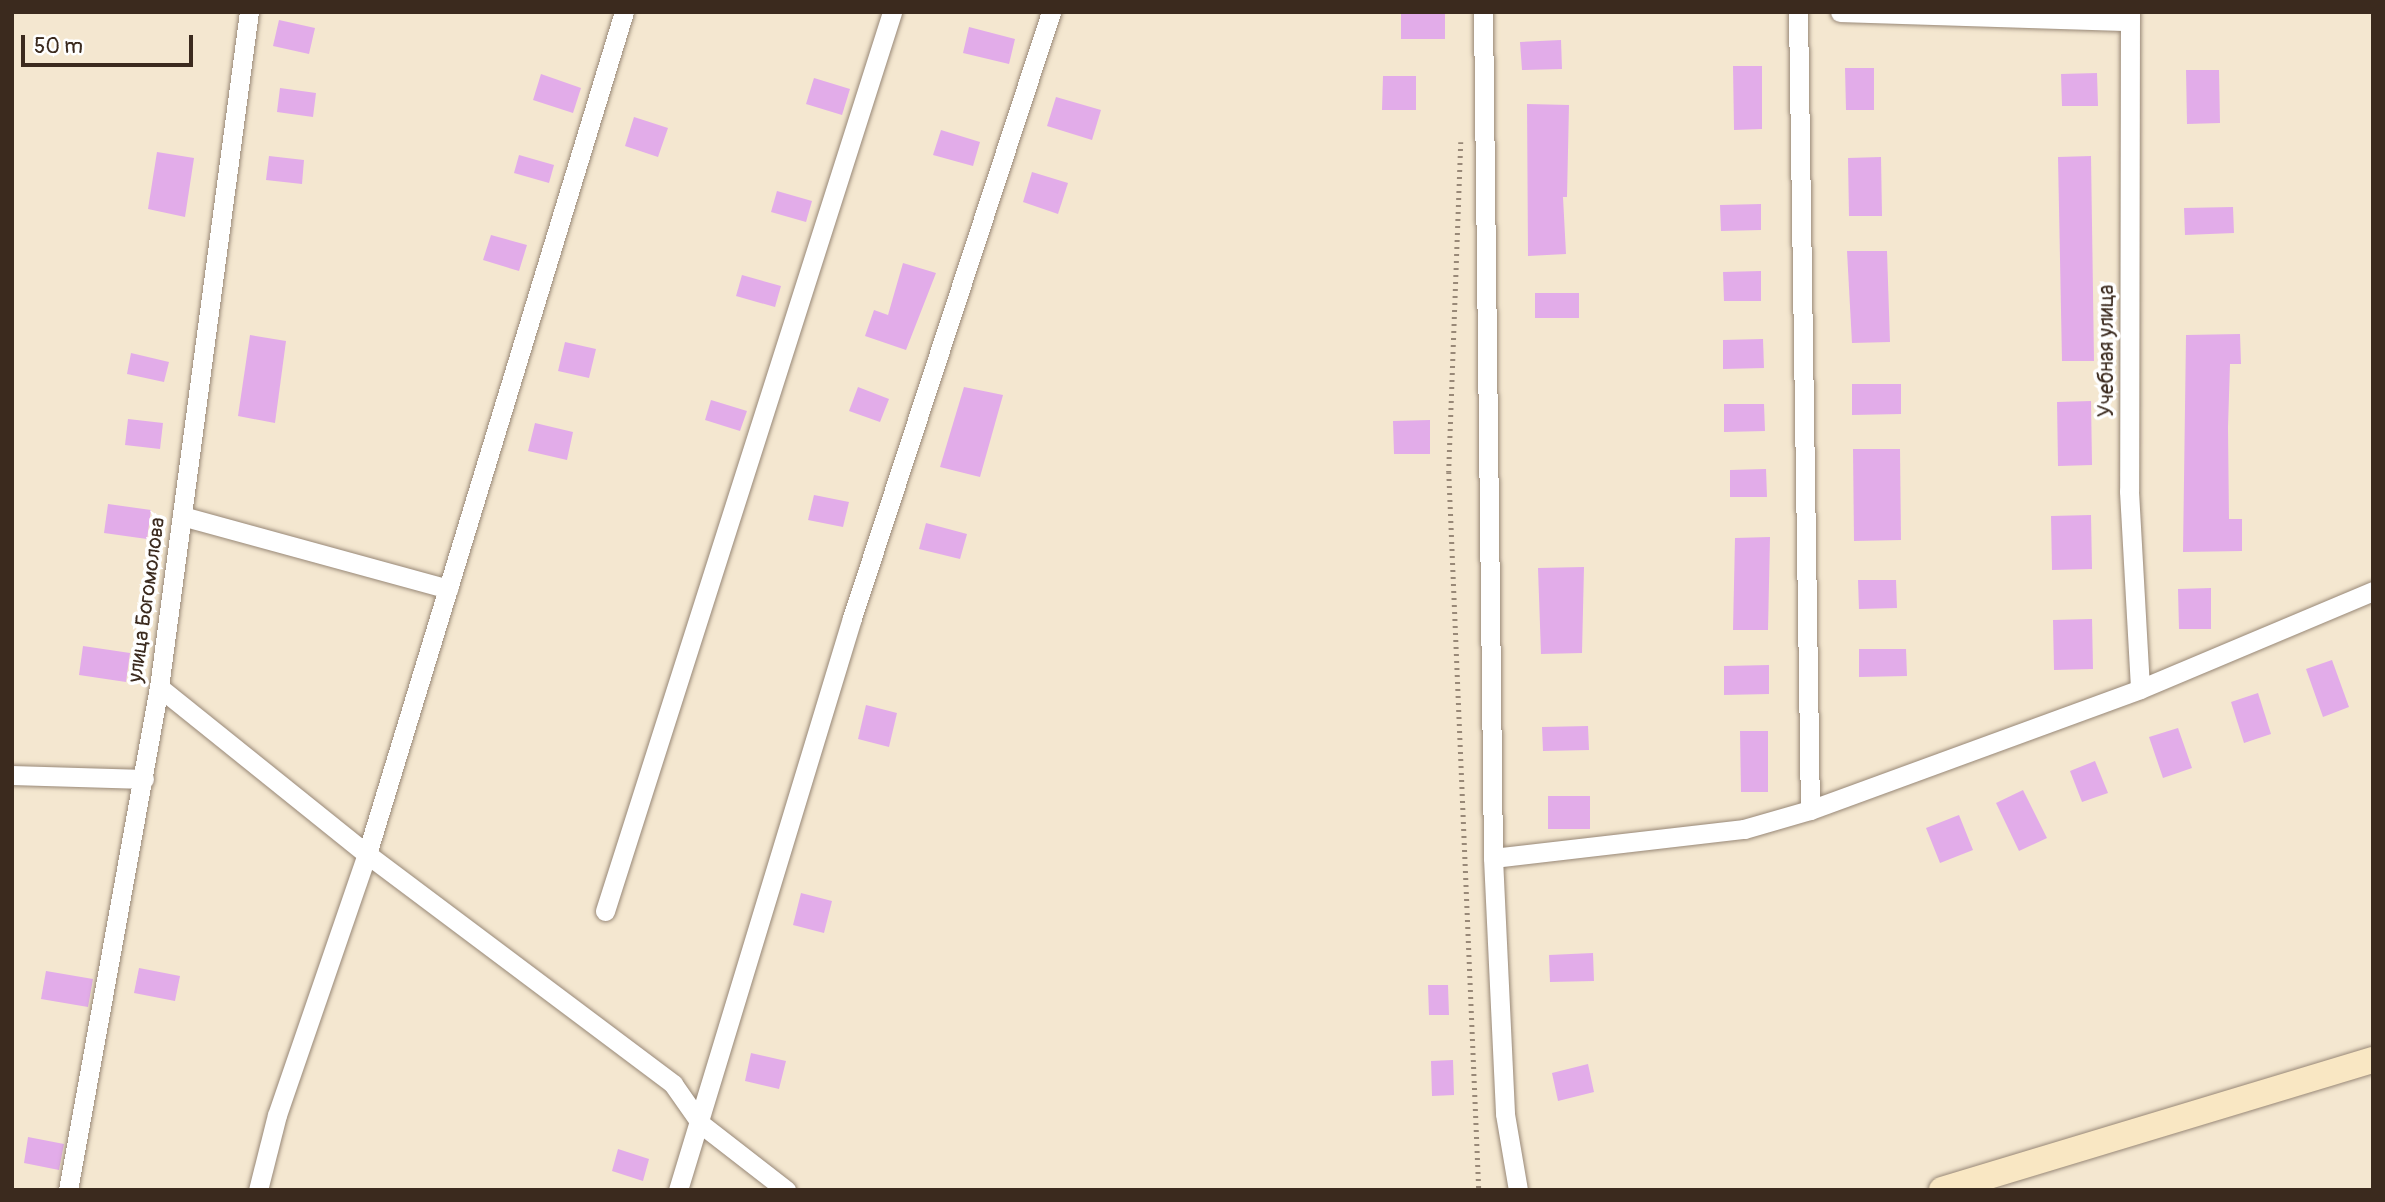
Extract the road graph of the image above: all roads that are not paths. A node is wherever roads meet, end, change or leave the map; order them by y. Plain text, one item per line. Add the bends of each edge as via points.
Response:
1 (249, 12) edge
2 (624, 12) edge
3 (892, 12) edge
4 (1051, 12) edge
5 (1483, 12) edge
6 (1798, 12) edge
7 (1840, 12) edge
8 (2130, 17) edge
9 (182, 516) junction
10 (448, 589) junction
11 (2373, 591) edge
12 (159, 687) junction
13 (2140, 689) junction
14 (12, 775) edge
15 (144, 779) junction
16 (1810, 810) junction
17 (367, 854) junction
18 (1493, 858) junction
19 (605, 911) dead end
20 (2373, 1060) edge
21 (701, 1124) junction
22 (68, 1190) edge
23 (258, 1190) edge
24 (678, 1190) edge
25 (786, 1190) edge
26 (1518, 1190) edge
27 (1942, 1190) edge

1 - 9 street, улица Богомолова
2 - 10 street
3 - 19 street
4 - 21 street via 852,618
5 - 18 street
6 - 16 street
7 - 8 street
8 - 13 street, Учебная улица via 2129,491
9 - 10 street
9 - 12 street, улица Богомолова
10 - 17 street
11 - 13 street
12 - 15 street, улица Богомолова
12 - 17 street
13 - 16 street
14 - 15 street
15 - 22 street, улица Богомолова
16 - 18 street via 1744,829
17 - 21 street via 673,1084
17 - 23 street via 277,1115
18 - 26 street via 1505,1114
20 - 27 street
21 - 24 street
21 - 25 street

